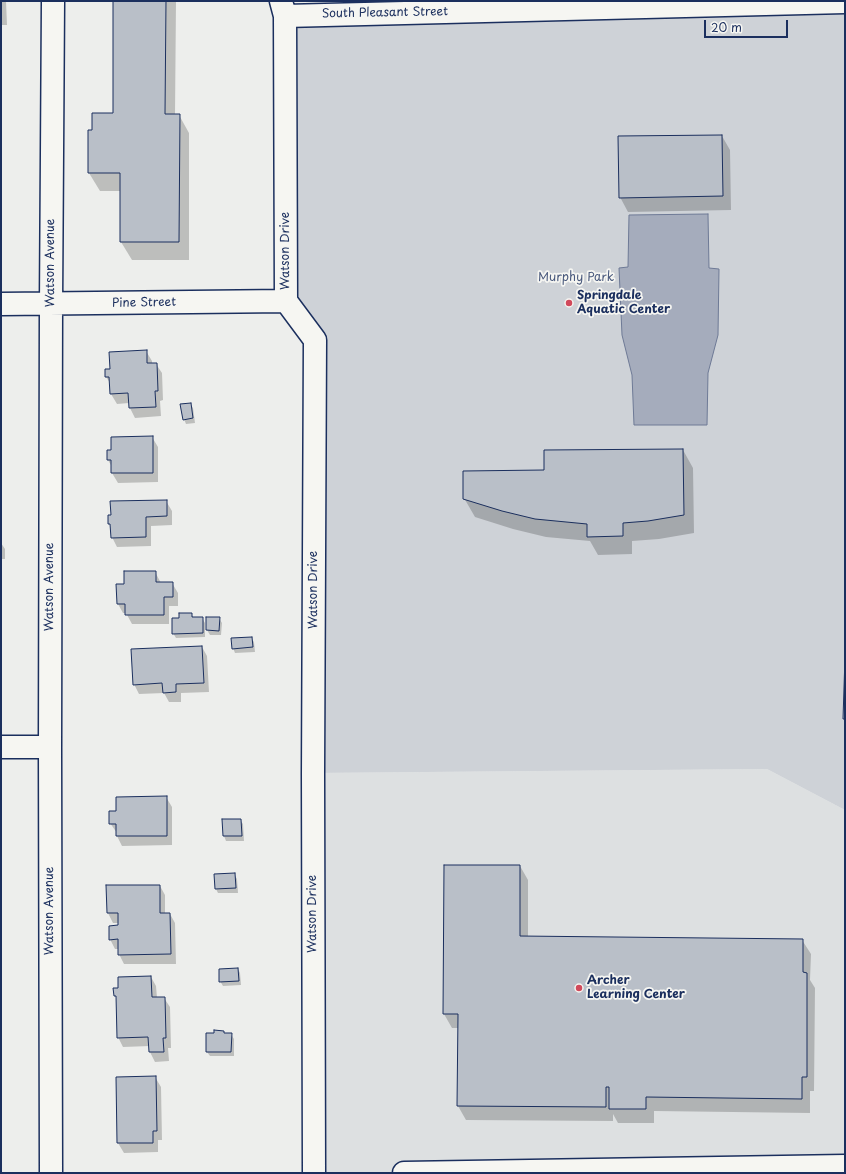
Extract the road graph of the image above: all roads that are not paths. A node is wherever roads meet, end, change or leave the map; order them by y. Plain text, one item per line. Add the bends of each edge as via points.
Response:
1 (53, 1) edge
2 (845, 2) edge
3 (282, 8) edge
4 (286, 301) junction
5 (1, 304) edge
6 (51, 304) junction
7 (1, 747) edge
8 (50, 747) junction
9 (845, 1166) edge
10 (51, 1173) edge
11 (314, 1173) edge
12 (404, 1173) edge

1 - 6 street, Watson Avenue
2 - 3 street, South Pleasant Street
3 - 4 street, Watson Drive
4 - 6 street, Pine Street
4 - 11 street, Watson Drive via 315,340
5 - 6 street, Pine Street
6 - 8 street, Watson Avenue
7 - 8 street
8 - 10 street, Watson Avenue
9 - 12 street

